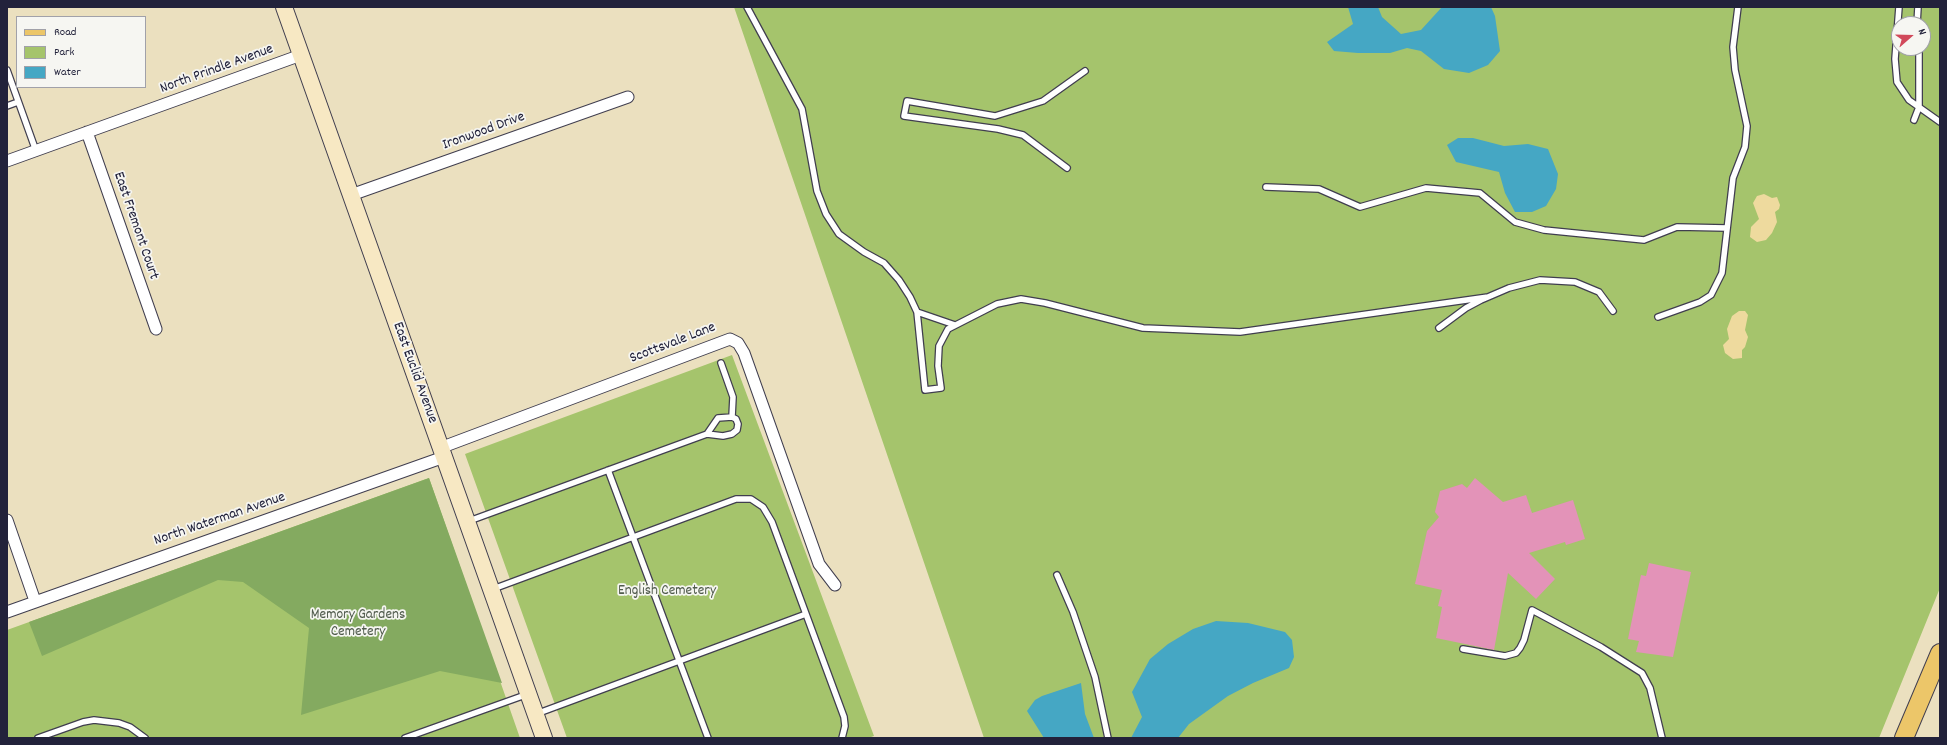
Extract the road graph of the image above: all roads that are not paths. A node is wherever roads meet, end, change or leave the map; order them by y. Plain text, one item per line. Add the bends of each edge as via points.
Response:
1 (284, 7) edge
2 (747, 7) edge
3 (1738, 7) edge
4 (1899, 7) edge
5 (301, 55) junction
6 (1919, 56) edge
7 (7, 70) edge
8 (1085, 71) dead end
9 (628, 97) dead end
10 (18, 102) junction
11 (7, 106) edge
12 (1919, 107) junction
13 (1914, 120) dead end
14 (1940, 122) edge
15 (87, 132) junction
16 (36, 151) junction
17 (7, 162) edge
18 (1067, 168) dead end
19 (1266, 187) dead end
20 (351, 196) junction
21 (1727, 228) junction
22 (1488, 297) junction
23 (1613, 311) dead end
24 (917, 312) junction
25 (1658, 317) dead end
26 (954, 325) junction
27 (1439, 328) dead end
28 (156, 329) dead end
29 (721, 363) dead end
30 (732, 417) junction
31 (707, 434) junction
32 (442, 452) junction
33 (608, 470) junction
34 (7, 520) edge
35 (467, 522) junction
36 (633, 537) junction
37 (1057, 575) dead end
38 (835, 585) dead end
39 (491, 590) junction
40 (35, 602) junction
41 (7, 612) edge
42 (806, 614) junction
43 (1463, 649) dead end
44 (1940, 653) edge
45 (679, 661) junction
46 (1936, 671) edge
47 (528, 694) junction
48 (535, 714) junction
49 (38, 738) edge
50 (145, 738) edge
51 (405, 738) edge
52 (544, 738) edge
53 (708, 738) edge
54 (842, 738) edge
55 (1108, 738) edge
56 (1662, 738) edge
57 (1904, 738) edge

1 - 5 main road, East Euclid Avenue
2 - 24 lane via 802,109 817,191 826,214 840,234 884,263 899,280
3 - 21 lane via 1733,47 1736,77 1747,126 1745,147 1733,178
4 - 12 lane via 1894,70 1901,90
5 - 15 street, North Prindle Avenue
5 - 20 main road, East Euclid Avenue
6 - 12 lane
7 - 10 lane
8 - 18 lane via 1043,101 995,116 907,101 904,116 1024,135
9 - 20 street, Ironwood Drive
10 - 11 lane
10 - 16 lane
12 - 13 lane
12 - 14 lane
15 - 16 street, North Prindle Avenue
15 - 28 street, East Fremont Court
16 - 17 street, North Prindle Avenue
19 - 21 lane via 1319,190 1360,207 1426,188 1480,193 1515,222 1544,230 1644,240 1677,227
20 - 32 main road, East Euclid Avenue
21 - 25 lane via 1722,273 1711,295 1700,302
22 - 23 lane via 1509,288 1540,280 1575,282 1599,292
22 - 26 lane via 1240,332 1143,328 1021,299 997,304
22 - 27 lane via 1466,308
24 - 26 lane
24 - 26 lane via 925,390 941,388 939,346 948,329
29 - 30 lane via 733,397
30 - 31 lane via 718,418
30 - 31 lane via 738,424 737,430 732,434
31 - 33 lane
32 - 35 main road, East Euclid Avenue
32 - 38 street, Scottsvale Lane via 730,339 738,343 744,352 819,564
32 - 40 street, North Waterman Avenue
33 - 35 lane
33 - 36 lane
34 - 40 street
35 - 39 main road, East Euclid Avenue
36 - 39 lane
36 - 42 lane via 736,499 751,499 768,513
36 - 45 lane
37 - 55 lane via 1095,676
39 - 47 main road, East Euclid Avenue
40 - 41 street, North Waterman Avenue
42 - 45 lane
42 - 54 lane via 844,717
43 - 56 lane via 1505,656 1516,653 1524,640 1532,610 1601,647 1642,673 1650,688
44 - 46 main road
45 - 48 lane
45 - 53 lane
46 - 57 main road
47 - 48 main road, East Euclid Avenue
47 - 51 lane
48 - 52 main road, East Euclid Avenue
49 - 50 lane via 94,720 124,725

